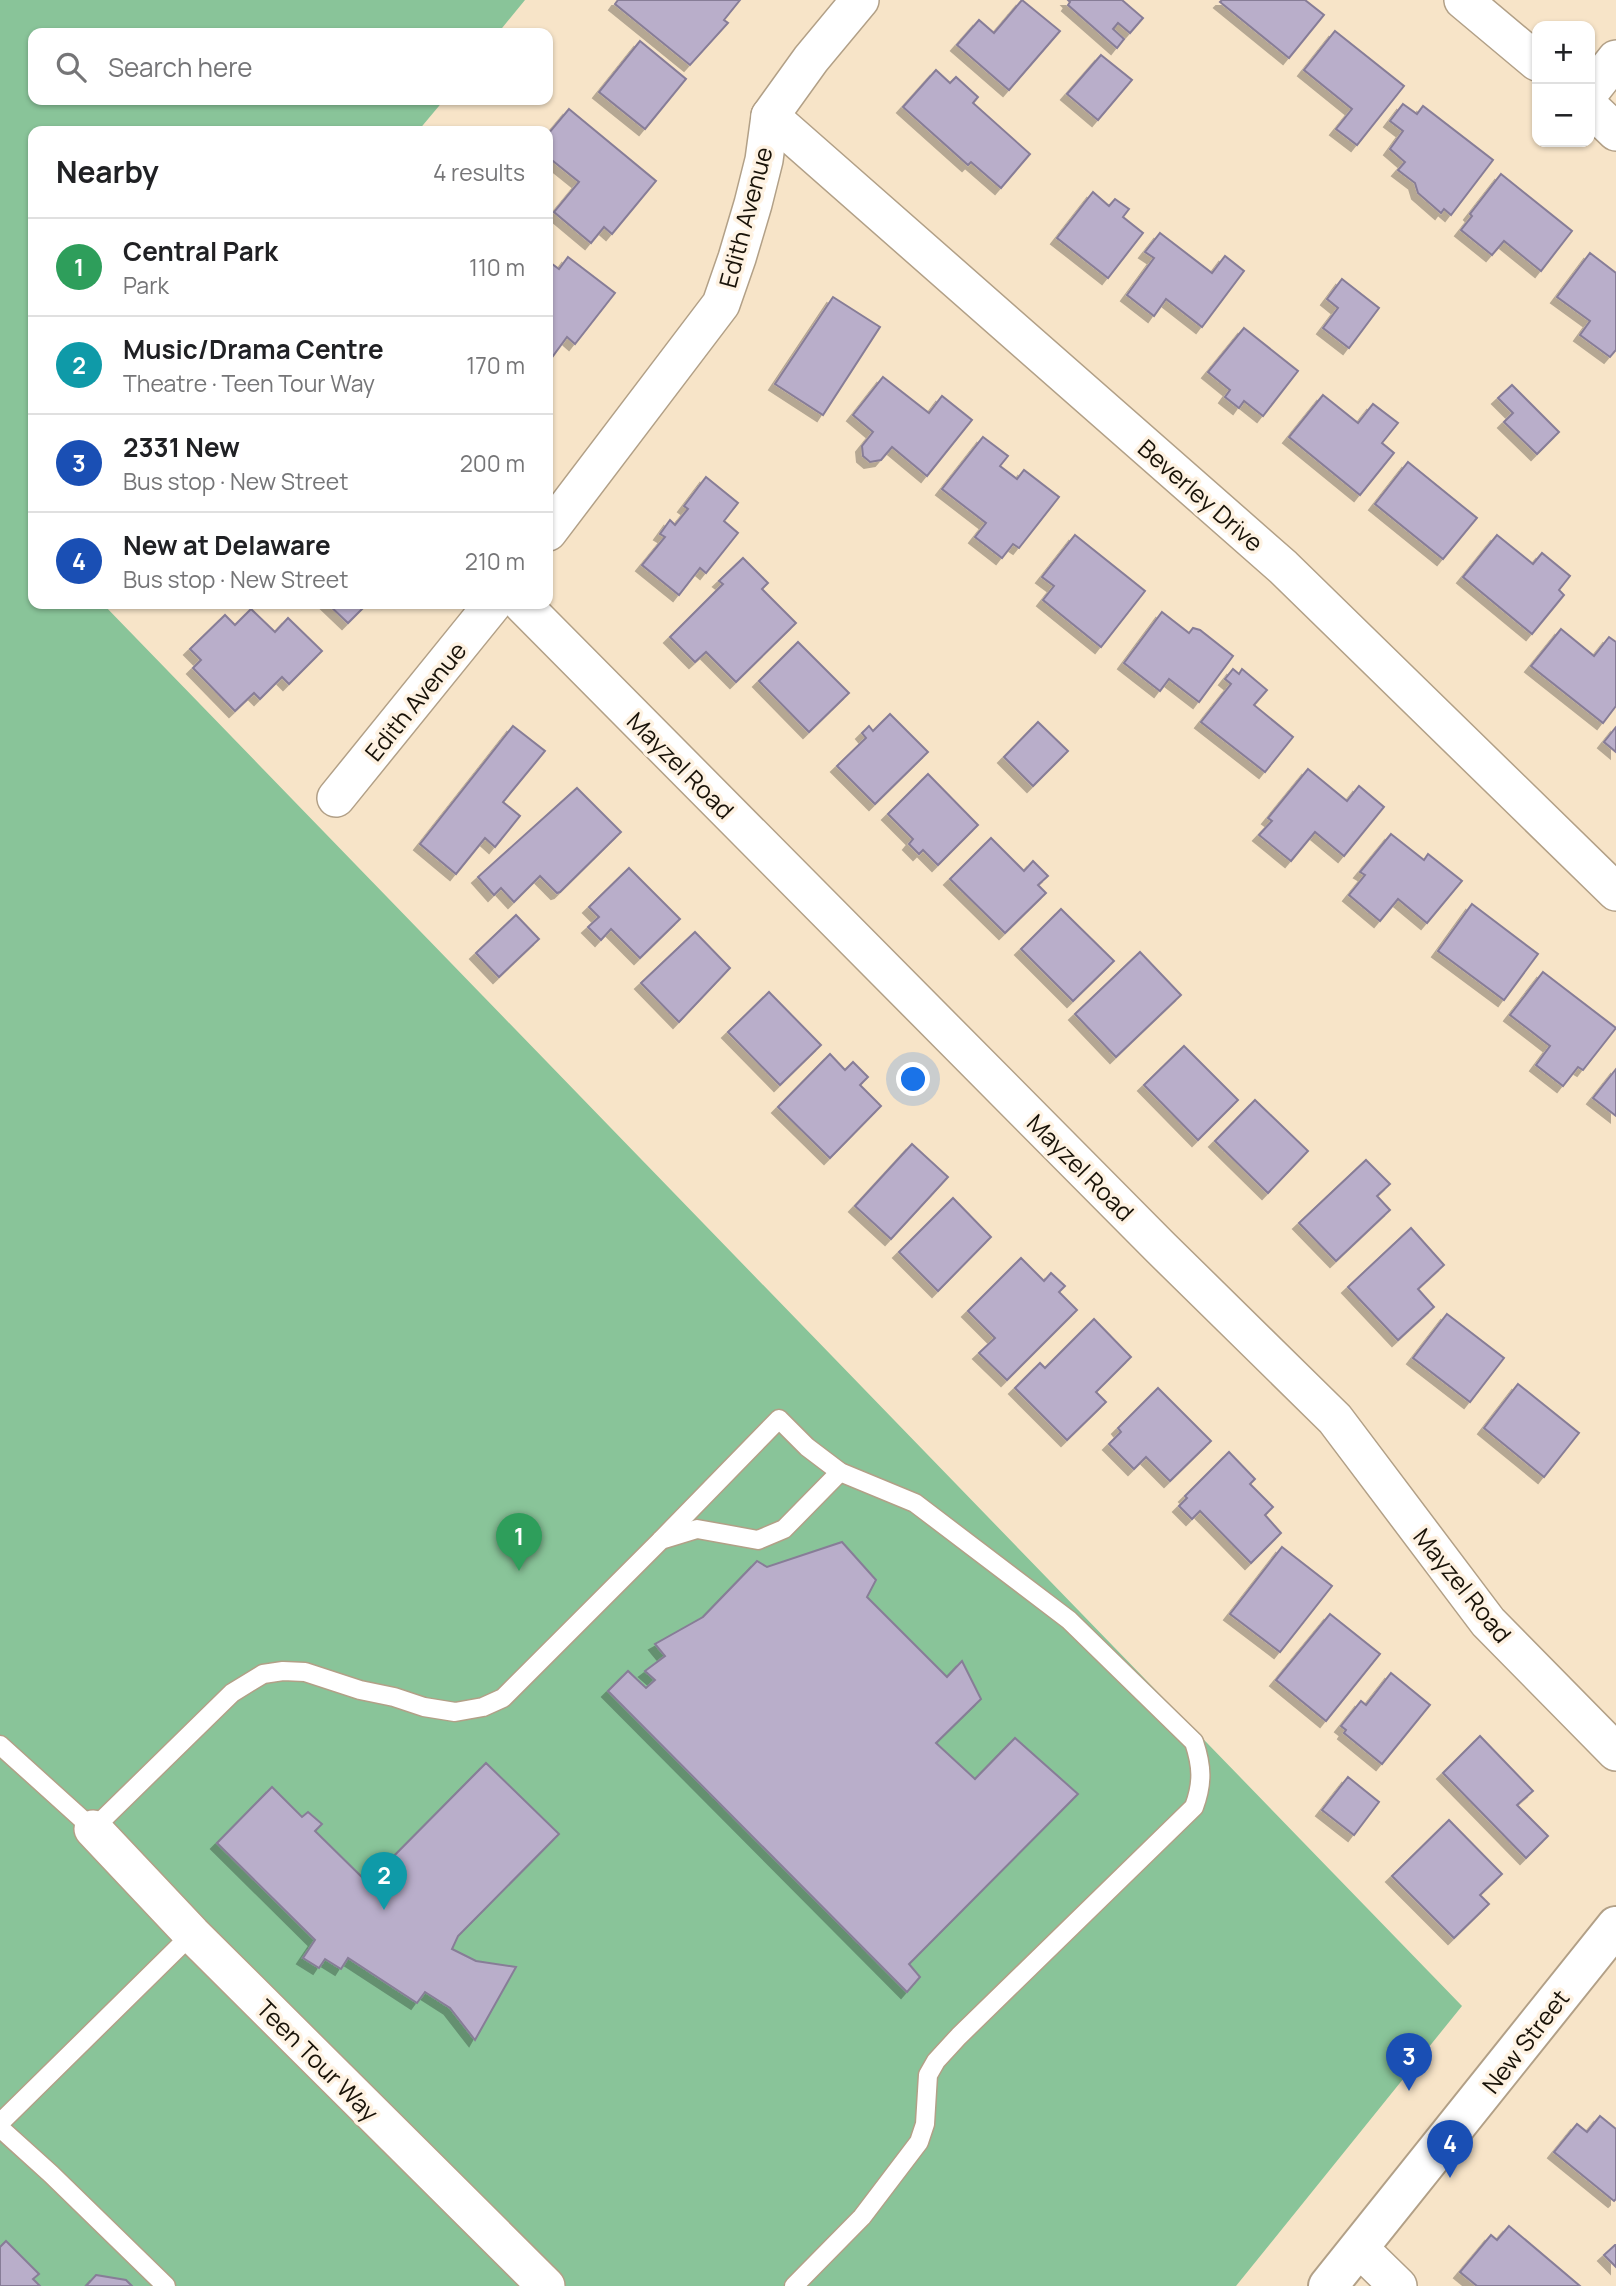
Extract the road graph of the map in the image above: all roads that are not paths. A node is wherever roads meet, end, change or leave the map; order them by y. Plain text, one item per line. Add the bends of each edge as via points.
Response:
1 (860, 0) edge
2 (1463, 0) edge
3 (1532, 58) edge
4 (1616, 59) edge
5 (1595, 86) edge
6 (1595, 112) edge
7 (770, 116) junction
8 (1616, 132) edge
9 (553, 525) edge
10 (489, 609) edge
11 (527, 609) edge
12 (336, 799) dead end
13 (1616, 892) edge
14 (840, 1472) junction
15 (661, 1540) junction
16 (0, 1745) edge
17 (1616, 1752) edge
18 (93, 1829) junction
19 (1616, 1926) edge
20 (192, 1934) junction
21 (0, 2125) edge
22 (1359, 2248) junction
23 (166, 2286) edge
24 (546, 2286) edge
25 (794, 2286) edge
26 (1328, 2286) edge
27 (1398, 2286) edge

1 - 7 street, Edith Avenue
2 - 3 street
4 - 5 street
6 - 8 street
7 - 9 street, Edith Avenue via 753,204 721,304
7 - 13 street, Beverley Drive via 1283,567
10 - 12 street, Edith Avenue
11 - 17 street, Mayzel Road via 1335,1419 1488,1622
14 - 15 lane via 783,1529 758,1540 697,1530
14 - 15 lane via 779,1419
14 - 25 lane via 915,1503 1069,1620 1194,1742 1201,1763 1201,1786 1194,1807 936,2061 928,2075 925,2124 919,2142 862,2217
15 - 18 lane via 503,1698 455,1712 305,1672 263,1674 232,1693
16 - 18 lane
18 - 20 street, Teen Tour Way
19 - 22 main road, New Street
20 - 21 lane
20 - 24 street, Teen Tour Way
21 - 23 lane
22 - 26 main road, New Street
22 - 27 street

